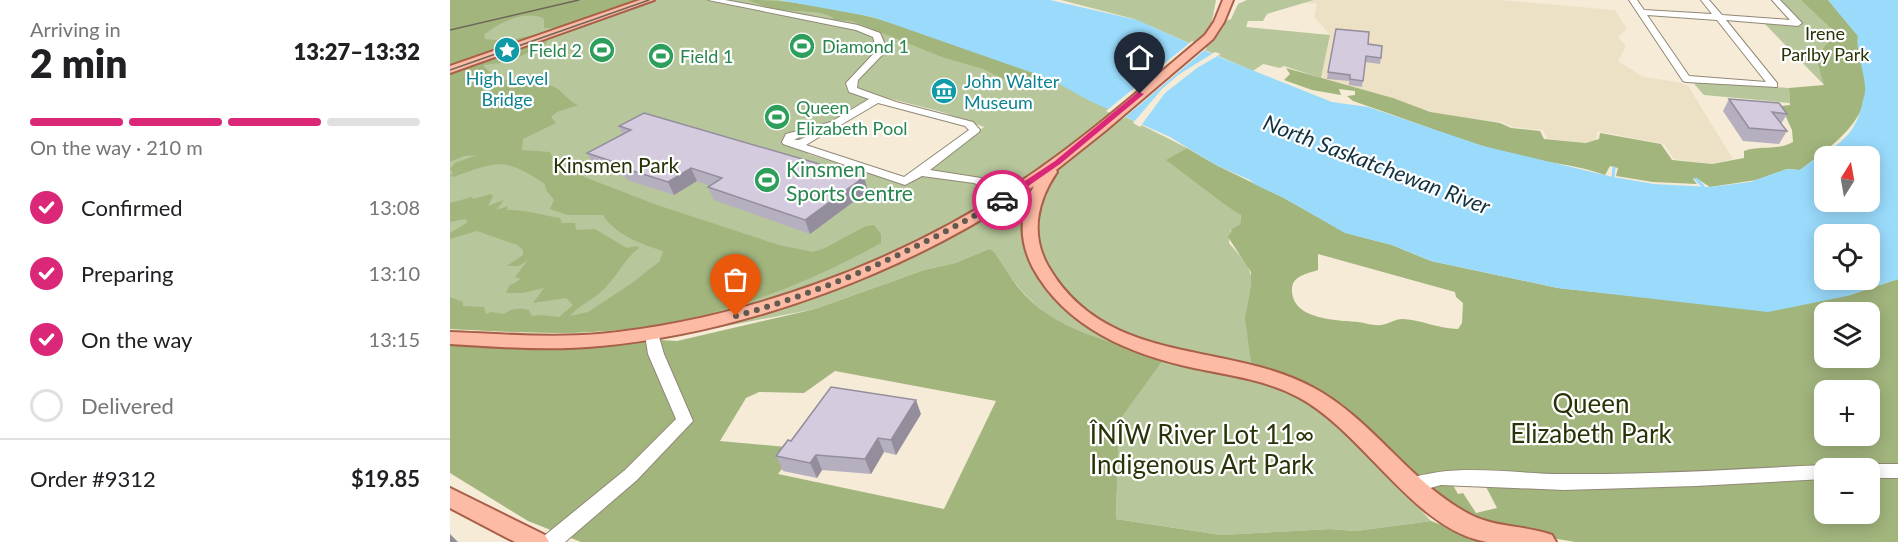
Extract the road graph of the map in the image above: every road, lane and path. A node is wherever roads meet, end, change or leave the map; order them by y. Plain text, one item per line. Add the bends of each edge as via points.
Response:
1 (649, 0) edge
2 (712, 0) edge
3 (1228, 0) edge
4 (1633, 0) edge
5 (1705, 0) edge
6 (1776, 0) edge
7 (1641, 12) junction
8 (1720, 18) junction
9 (450, 70) edge
10 (877, 99) junction
11 (810, 140) junction
12 (1058, 162) junction
13 (915, 176) junction
14 (1010, 195) junction
15 (652, 334) junction
16 (450, 338) edge
17 (1880, 471) edge
18 (1898, 471) edge
19 (1814, 473) edge
20 (1412, 485) junction
21 (450, 497) edge
22 (537, 542) edge
23 (551, 542) edge
24 (1544, 542) edge

1 - 9 main road
2 - 10 street via 877,34 882,47 851,86 852,90
3 - 12 main road via 1213,32
4 - 7 street
5 - 8 street
6 - 8 street via 1798,23
7 - 8 street
7 - 8 street via 1686,79 1774,85
10 - 11 street
10 - 13 street via 975,128
11 - 11 street via 791,144 787,142 790,136 802,132
11 - 13 street via 897,180
12 - 14 main road
12 - 20 main road via 1038,191 1029,238 1044,274 1075,310 1100,327 1150,350 1256,372 1308,393 1349,423
13 - 14 street via 929,180 977,180
14 - 15 main road via 903,253 816,291 736,316
15 - 16 main road via 566,342
15 - 23 street via 656,354 685,421 631,475
17 - 18 street
19 - 20 street via 1564,482 1440,478
20 - 24 main road via 1438,508 1462,522 1493,533
21 - 22 main road

